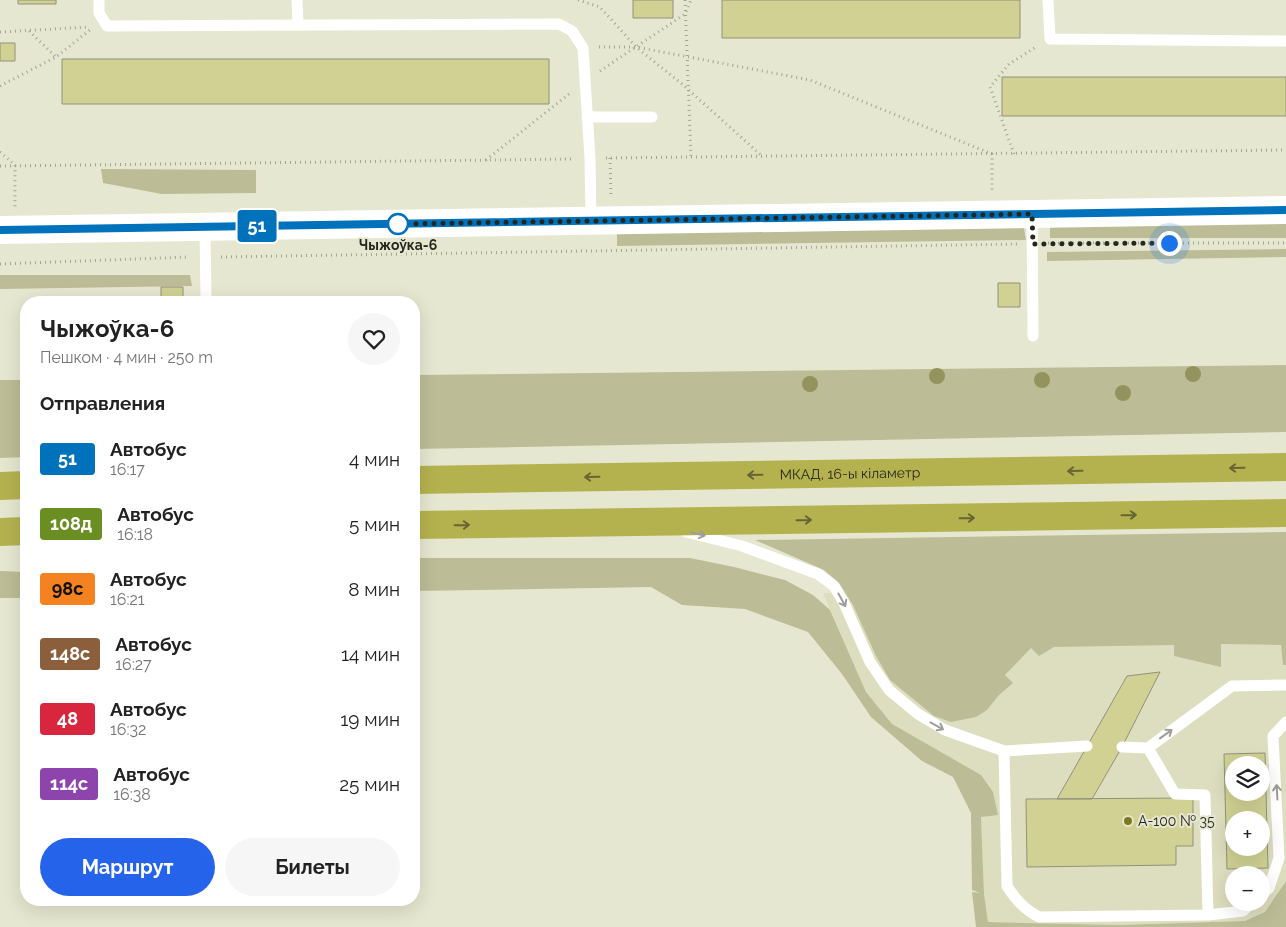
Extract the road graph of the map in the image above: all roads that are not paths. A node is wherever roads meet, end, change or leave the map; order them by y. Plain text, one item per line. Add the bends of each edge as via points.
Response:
1 (99, 0) edge
2 (297, 0) edge
3 (1048, 0) edge
4 (298, 24) junction
5 (1286, 41) edge
6 (587, 117) junction
7 (652, 117) dead end
8 (1286, 210) edge
9 (1032, 214) junction
10 (591, 221) junction
11 (206, 227) junction
12 (7, 230) edge
13 (206, 296) edge
14 (1033, 336) dead end
15 (1286, 468) edge
16 (420, 480) edge
17 (0, 486) edge
18 (20, 486) edge
19 (1286, 513) edge
20 (651, 522) junction
21 (420, 525) edge
22 (20, 531) edge
23 (0, 532) edge
24 (1286, 685) edge
25 (1286, 722) edge
26 (1087, 746) dead end
27 (1122, 747) dead end
28 (1148, 748) junction
29 (1004, 751) junction
30 (1270, 885) edge
31 (1243, 911) edge
32 (1208, 915) junction

1 - 4 lane via 99,13 107,26
2 - 4 lane
3 - 5 lane via 1050,39
4 - 6 lane via 559,24 572,31 583,48
6 - 7 lane
6 - 10 lane
8 - 9 main road
9 - 10 main road
9 - 14 lane
10 - 11 main road
11 - 12 main road
11 - 13 lane
15 -> 16 highway, МКАД, 16-ы кіламетр
17 - 18 highway
20 -> 19 highway
21 -> 20 highway
20 -> 29 lane via 742,546 818,574 834,586 870,662 889,690 918,714 945,730
22 - 23 highway
28 -> 24 lane via 1232,686
30 -> 25 lane via 1279,858 1273,736
26 - 29 lane
27 - 28 lane
28 - 32 lane via 1175,794 1205,795
29 - 32 lane via 1007,886 1016,901 1028,911 1039,917
31 - 32 lane

